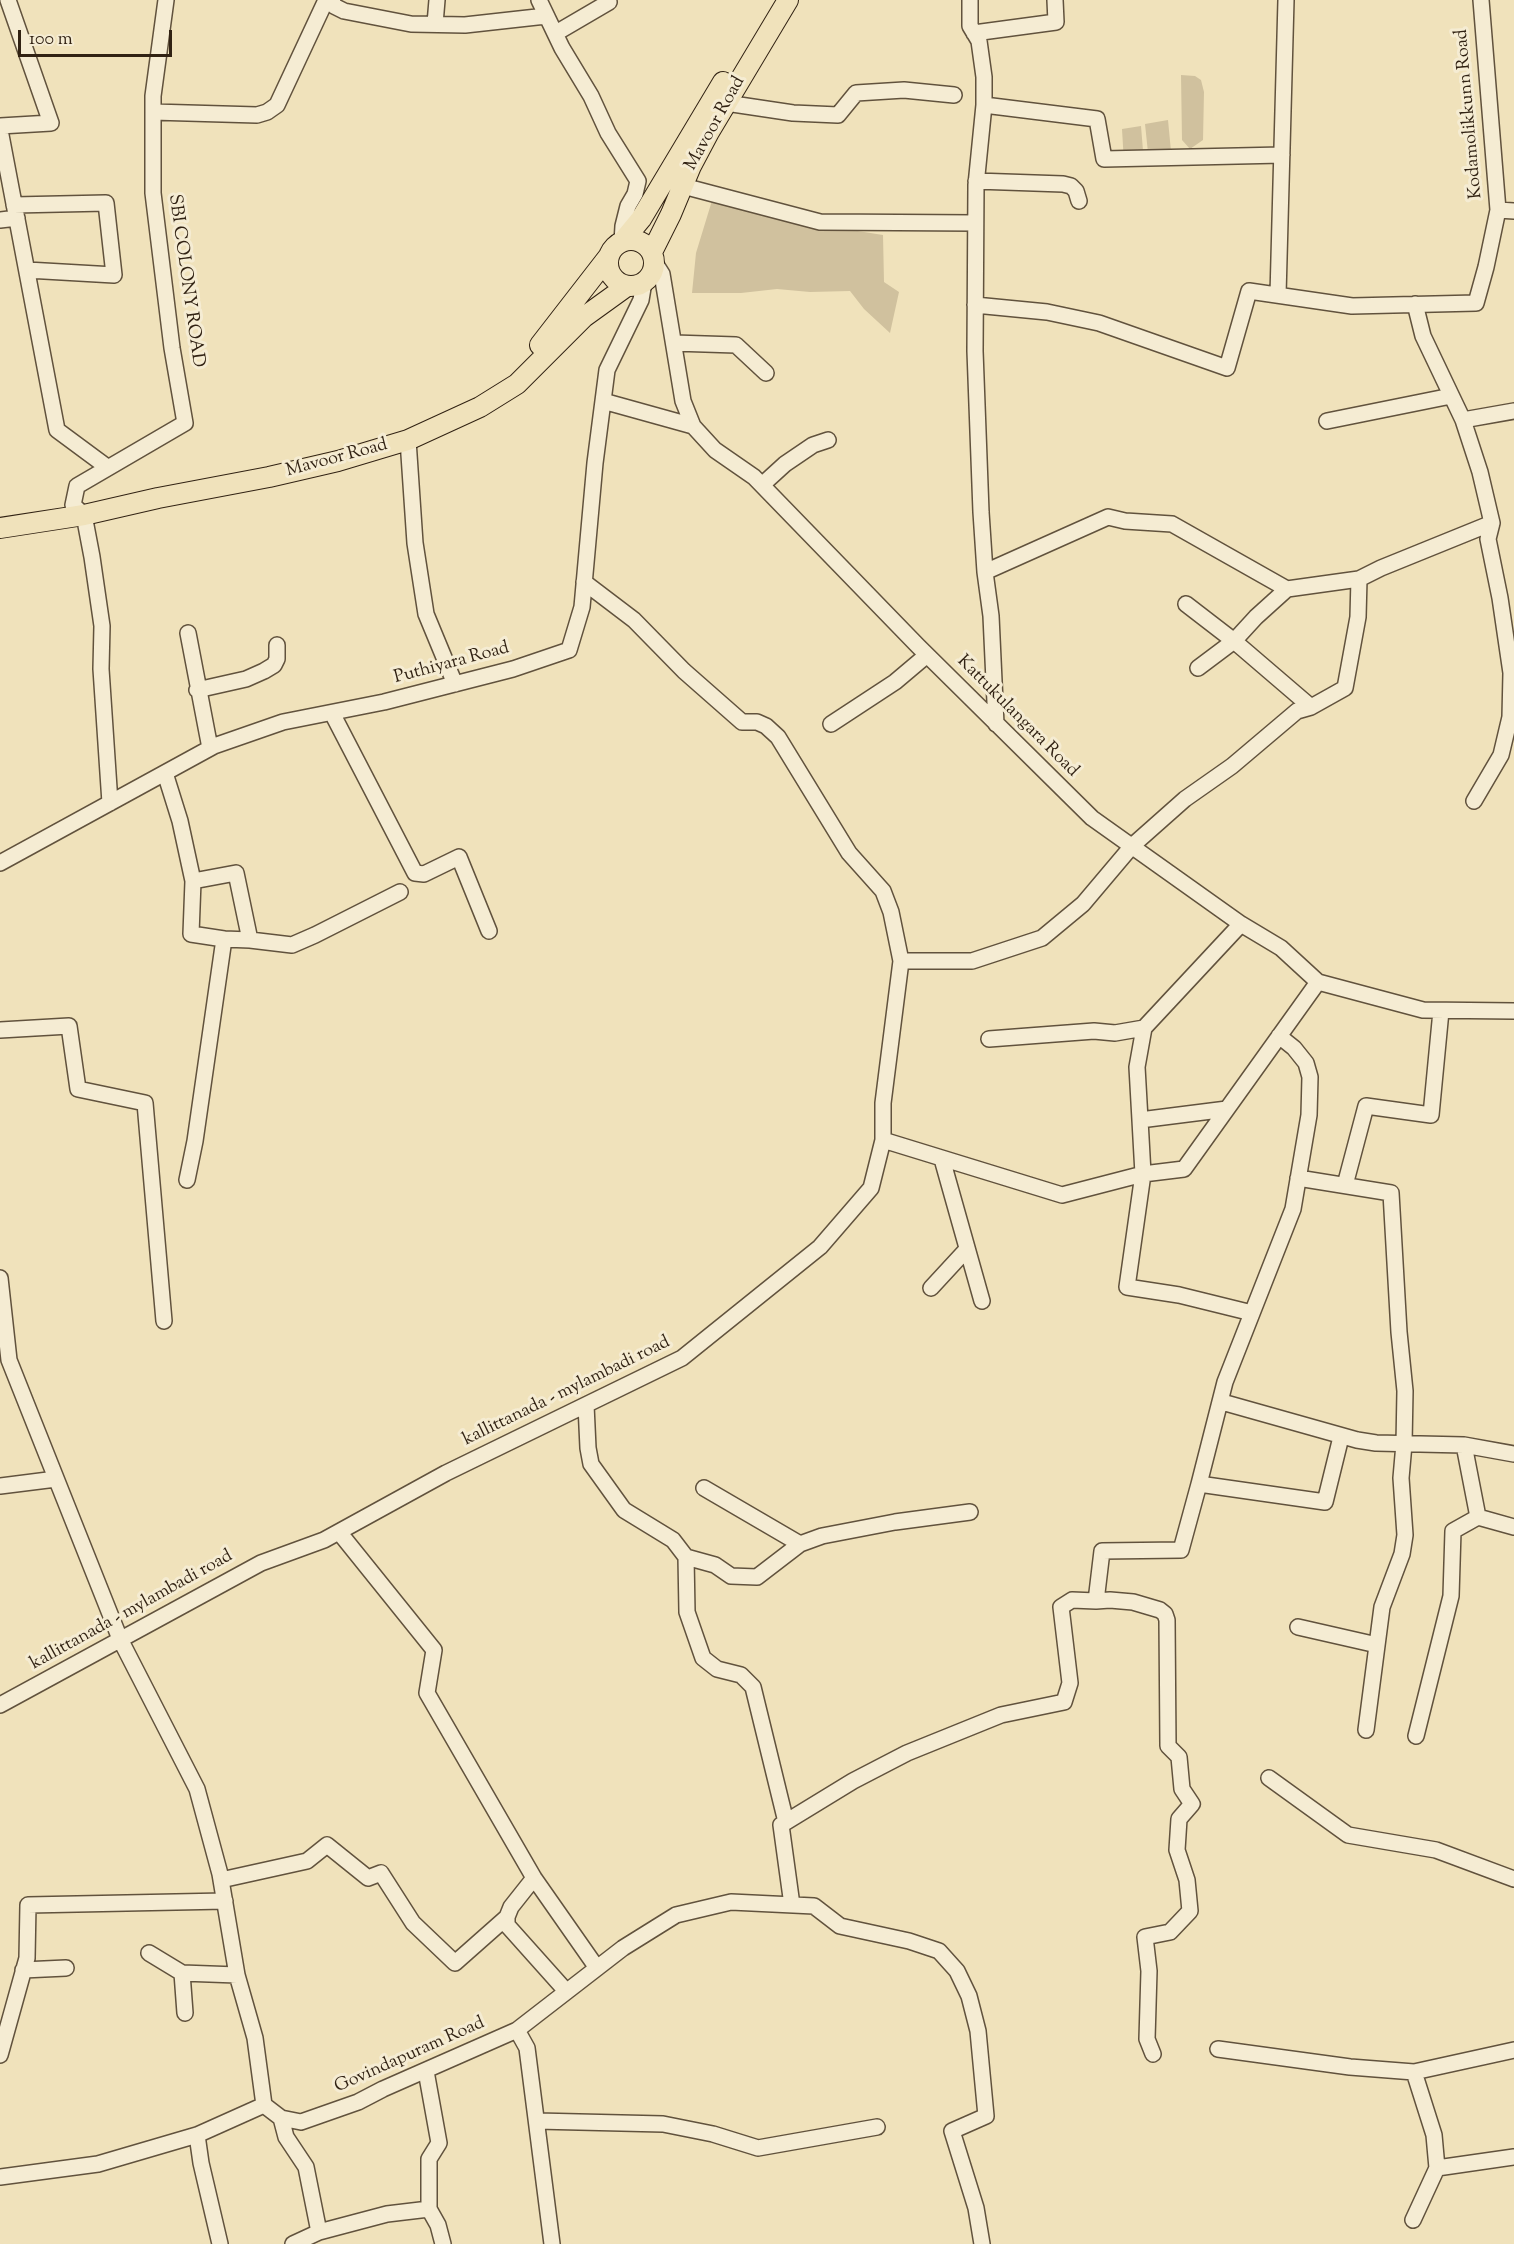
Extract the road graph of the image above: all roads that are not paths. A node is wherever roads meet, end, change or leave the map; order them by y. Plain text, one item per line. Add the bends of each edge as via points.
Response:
1 (8, 0) edge
2 (166, 0) edge
3 (326, 0) edge
4 (332, 0) edge
5 (437, 0) edge
6 (538, 0) edge
7 (774, 0) edge
8 (788, 0) edge
9 (970, 0) edge
10 (1055, 0) edge
11 (1286, 0) edge
12 (1481, 0) edge
13 (609, 2) dead end
14 (546, 16) junction
15 (435, 24) junction
16 (556, 33) junction
17 (974, 33) junction
18 (954, 95) dead end
19 (726, 103) junction
20 (984, 105) junction
21 (153, 112) junction
22 (0, 128) edge
23 (1282, 154) junction
24 (976, 181) junction
25 (683, 186) junction
26 (1079, 201) dead end
27 (1498, 210) junction
28 (1514, 210) edge
29 (15, 211) junction
30 (0, 220) edge
31 (975, 224) junction
32 (615, 249) junction
33 (653, 258) junction
34 (27, 270) junction
35 (636, 284) junction
36 (1278, 295) junction
37 (1415, 304) junction
38 (975, 305) junction
39 (674, 343) junction
40 (766, 372) dead end
41 (1451, 396) junction
42 (603, 401) junction
43 (1514, 411) edge
44 (1463, 420) junction
45 (1327, 421) dead end
46 (693, 426) junction
47 (408, 440) junction
48 (828, 440) dead end
49 (108, 467) junction
50 (762, 485) junction
51 (78, 510) junction
52 (0, 516) edge
53 (1492, 523) junction
54 (0, 528) edge
55 (985, 572) junction
56 (1359, 579) junction
57 (584, 582) junction
58 (1287, 589) junction
59 (1186, 604) dead end
60 (188, 633) dead end
61 (1234, 641) junction
62 (277, 645) dead end
63 (927, 655) junction
64 (1198, 668) dead end
65 (455, 684) junction
66 (197, 690) junction
67 (1311, 707) junction
68 (332, 712) junction
69 (831, 724) dead end
70 (996, 724) junction
71 (210, 748) junction
72 (165, 773) junction
73 (1474, 801) dead end
74 (110, 803) junction
75 (1132, 846) junction
76 (0, 862) edge
77 (193, 881) junction
78 (400, 892) dead end
79 (1241, 924) junction
80 (489, 931) dead end
81 (224, 939) junction
82 (250, 940) junction
83 (901, 961) junction
84 (1318, 982) junction
85 (1441, 1011) junction
86 (1514, 1011) edge
87 (1144, 1028) junction
88 (0, 1030) edge
89 (1279, 1036) junction
90 (989, 1039) dead end
91 (1227, 1109) junction
92 (1140, 1120) junction
93 (883, 1140) junction
94 (942, 1159) junction
95 (1143, 1174) junction
96 (1299, 1178) junction
97 (187, 1180) dead end
98 (1345, 1185) junction
99 (967, 1249) junction
100 (0, 1278) edge
101 (931, 1288) dead end
102 (982, 1301) dead end
103 (1252, 1313) junction
104 (164, 1321) dead end
105 (1222, 1402) junction
106 (586, 1405) junction
107 (1341, 1437) junction
108 (1404, 1444) junction
109 (1464, 1446) junction
110 (1514, 1454) edge
111 (56, 1479) junction
112 (1199, 1484) junction
113 (0, 1486) edge
114 (704, 1488) dead end
115 (970, 1512) dead end
116 (1478, 1517) junction
117 (1514, 1527) edge
118 (339, 1532) junction
119 (800, 1544) junction
120 (686, 1557) junction
121 (1096, 1601) junction
122 (1298, 1627) dead end
123 (120, 1639) junction
124 (1377, 1645) junction
125 (0, 1705) edge
126 (1366, 1730) dead end
127 (1416, 1736) dead end
128 (1269, 1778) dead end
129 (786, 1822) junction
130 (534, 1878) junction
131 (221, 1880) junction
132 (1514, 1880) edge
133 (225, 1900) junction
134 (792, 1905) junction
135 (507, 1917) junction
136 (149, 1953) dead end
137 (66, 1968) dead end
138 (597, 1968) junction
139 (23, 1970) junction
140 (182, 1973) junction
141 (237, 1975) junction
142 (566, 1991) junction
143 (6, 2011) edge
144 (185, 2013) dead end
145 (517, 2030) junction
146 (1218, 2049) dead end
147 (1514, 2050) edge
148 (1153, 2054) dead end
149 (0, 2055) edge
150 (426, 2071) junction
151 (1414, 2072) junction
152 (264, 2105) junction
153 (281, 2118) junction
154 (537, 2121) junction
155 (877, 2127) dead end
156 (197, 2135) junction
157 (1514, 2157) edge
158 (1437, 2168) junction
159 (0, 2177) edge
160 (429, 2210) junction
161 (1413, 2220) dead end
162 (318, 2232) junction
163 (220, 2244) edge
164 (293, 2244) edge
165 (443, 2244) edge
166 (552, 2244) edge
167 (982, 2244) edge

1 - 22 street via 51,123
2 - 21 street, SBI COLONY ROAD
3 - 21 street via 277,105 267,112
4 - 15 street via 334,6 344,10 411,24
5 - 15 street
6 - 14 street
7 - 32 main road, Mavoor Road via 641,219
8 - 19 main road, Mavoor Road
9 - 17 street via 970,26
10 - 17 street via 1056,22
11 - 23 street
12 - 27 street, Kodamolikkunn Road
13 - 16 street
14 - 15 street via 465,26
14 - 16 street
16 - 32 street via 608,134 638,182
17 - 20 street via 979,41 984,77
18 - 19 street via 904,90 856,93 838,115
19 - 25 main road, Mavoor Road
20 - 23 street via 1097,119 1104,159
20 - 24 street
21 - 49 street, SBI COLONY ROAD via 153,193 185,423
22 - 29 street
23 - 36 street
24 - 26 street via 1063,184 1071,186
24 - 31 street
25 - 31 street via 820,222
25 - 33 main road, Mavoor Road
27 - 28 street, Kodamolikkunn Road
27 - 37 street via 1476,303
29 - 30 street
29 - 34 street
29 - 34 street via 106,203 114,275
31 - 38 street
32 - 33 main road via 639,241
32 - 35 main road via 608,267 612,277 619,283
32 - 51 main road, Mavoor Road via 521,366 476,397 430,419 336,450
33 - 35 main road, Mavoor Road via 653,273
33 - 39 street, Kattukulangara Road via 662,274
34 - 49 street via 57,430
35 - 42 street, Puthiyara Road via 641,300 607,370
35 - 47 main road, Mavoor Road via 584,317 517,384 480,407
36 - 37 street via 1352,306
36 - 38 street via 1249,291 1227,368 1100,323 1047,312
37 - 41 street via 1423,336
38 - 55 street via 977,439
39 - 40 street via 736,345
39 - 46 street, Kattukulangara Road via 683,401
41 - 44 street
41 - 45 street
42 - 46 street
42 - 57 street, Puthiyara Road
43 - 44 street
44 - 53 street
46 - 50 street, Kattukulangara Road via 715,450
47 - 51 main road, Mavoor Road via 298,470
47 - 65 street via 415,543 426,614
48 - 50 street via 784,464
49 - 51 street, SBI COLONY ROAD via 77,486
50 - 63 street, Kattukulangara Road
51 - 52 main road, Mavoor Road
51 - 54 main road, Mavoor Road
51 - 74 street via 102,626
53 - 56 street
53 - 73 street via 1488,539 1511,673 1510,717 1501,755
55 - 58 street via 1108,517 1172,524
55 - 70 street via 992,616
56 - 58 street
56 - 67 street via 1358,617 1345,688
57 - 65 street, Puthiyara Road via 582,607 569,651
57 - 83 street, kallittanada - mylambadi road via 634,620 742,722 757,722 778,737 849,853 883,891
58 - 61 street
59 - 61 street
60 - 66 street
61 - 64 street
61 - 67 street
62 - 66 street via 277,659 264,671
63 - 69 street via 896,682
63 - 70 street, Kattukulangara Road
65 - 68 street, Puthiyara Road
66 - 71 street
67 - 75 street via 1297,711
68 - 71 street, Puthiyara Road via 283,722
68 - 80 street via 416,873 424,874 459,857
70 - 75 street, Kattukulangara Road via 1092,818
71 - 72 street, Puthiyara Road
72 - 74 street, Puthiyara Road
72 - 77 street
74 - 76 street, Puthiyara Road
75 - 79 street, Kattukulangara Road
75 - 83 street via 1083,904 1042,938 972,961
77 - 81 street via 191,934
77 - 82 street via 236,873
78 - 82 street via 292,945
79 - 84 street, Kattukulangara Road via 1281,948
79 - 87 street
81 - 82 street
81 - 97 street
83 - 93 street, kallittanada - mylambadi road via 883,1103
84 - 85 street, Kattukulangara Road via 1423,1010
84 - 89 street
85 - 86 street, Kattukulangara Road
85 - 98 street via 1431,1115 1366,1106
87 - 90 street
87 - 92 street via 1137,1067
88 - 104 street via 69,1026 78,1089 146,1103
89 - 91 street
89 - 96 street via 1300,1055 1310,1077 1309,1114
91 - 92 street
91 - 95 street via 1184,1168
92 - 95 street
93 - 94 street
93 - 106 street, kallittanada - mylambadi road via 871,1188 820,1247 682,1358
94 - 95 street via 1062,1194
94 - 99 street
95 - 103 street via 1127,1287
96 - 98 street
96 - 103 street via 1293,1209
98 - 108 street via 1391,1193 1405,1391
99 - 101 street
99 - 102 street
100 - 111 street via 9,1360
103 - 105 street via 1225,1382
105 - 107 street
105 - 112 street
106 - 118 street, kallittanada - mylambadi road via 446,1473
106 - 120 street via 591,1464 624,1510 673,1540
107 - 108 street
107 - 112 street via 1325,1502
108 - 109 street
108 - 124 street via 1401,1478 1405,1535 1382,1607
109 - 110 street
109 - 116 street
111 - 113 street
111 - 123 street
112 - 121 street via 1181,1550 1102,1551
114 - 119 street
115 - 119 street via 853,1530
116 - 117 street
116 - 127 street via 1454,1531 1451,1596
118 - 123 street, kallittanada - mylambadi road via 261,1563
118 - 130 street via 434,1650 427,1693
119 - 120 street via 757,1577 731,1576 715,1565
120 - 129 street via 687,1612 702,1658 717,1669 741,1675 753,1687
121 - 129 street via 1072,1600 1061,1607 1070,1683 1064,1702 1001,1715 907,1753
121 - 148 street via 1133,1602 1165,1614 1168,1746 1179,1757 1182,1789 1192,1804 1179,1820 1177,1850 1190,1911 1170,1932 1145,1937 1149,1971 1147,2039
122 - 124 street
123 - 125 street, kallittanada - mylambadi road
123 - 131 street via 197,1789
124 - 126 street
128 - 132 street via 1348,1835 1436,1850
129 - 134 street via 781,1825
130 - 135 street
130 - 138 street
131 - 133 street
131 - 135 street via 307,1861 327,1845 369,1878 381,1874 413,1923 455,1964
133 - 139 street via 28,1905 27,1958
133 - 141 street
134 - 138 street, Govindapuram Road via 731,1902 676,1915
134 - 167 street, Govindapuram Road via 814,1906 840,1926 939,1951 957,1971 969,1996 978,2031 986,2116 952,2131 976,2208
135 - 142 street via 507,1925
136 - 140 street
137 - 139 street
138 - 142 street, Govindapuram Road
139 - 143 street
140 - 141 street
140 - 144 street
141 - 152 street via 255,2038
142 - 145 street, Govindapuram Road
143 - 149 street
145 - 150 street, Govindapuram Road
145 - 154 street via 527,2048
146 - 151 street
147 - 151 street
150 - 153 street, Govindapuram Road via 302,2122
150 - 160 street via 439,2143 429,2159
151 - 158 street via 1434,2135
152 - 153 street
152 - 156 street
153 - 162 street via 286,2137 306,2167
154 - 155 street via 663,2124 758,2148
154 - 166 street
156 - 159 street via 98,2164
156 - 163 street
157 - 158 street
158 - 161 street
160 - 162 street via 387,2214
160 - 165 street
162 - 164 street

